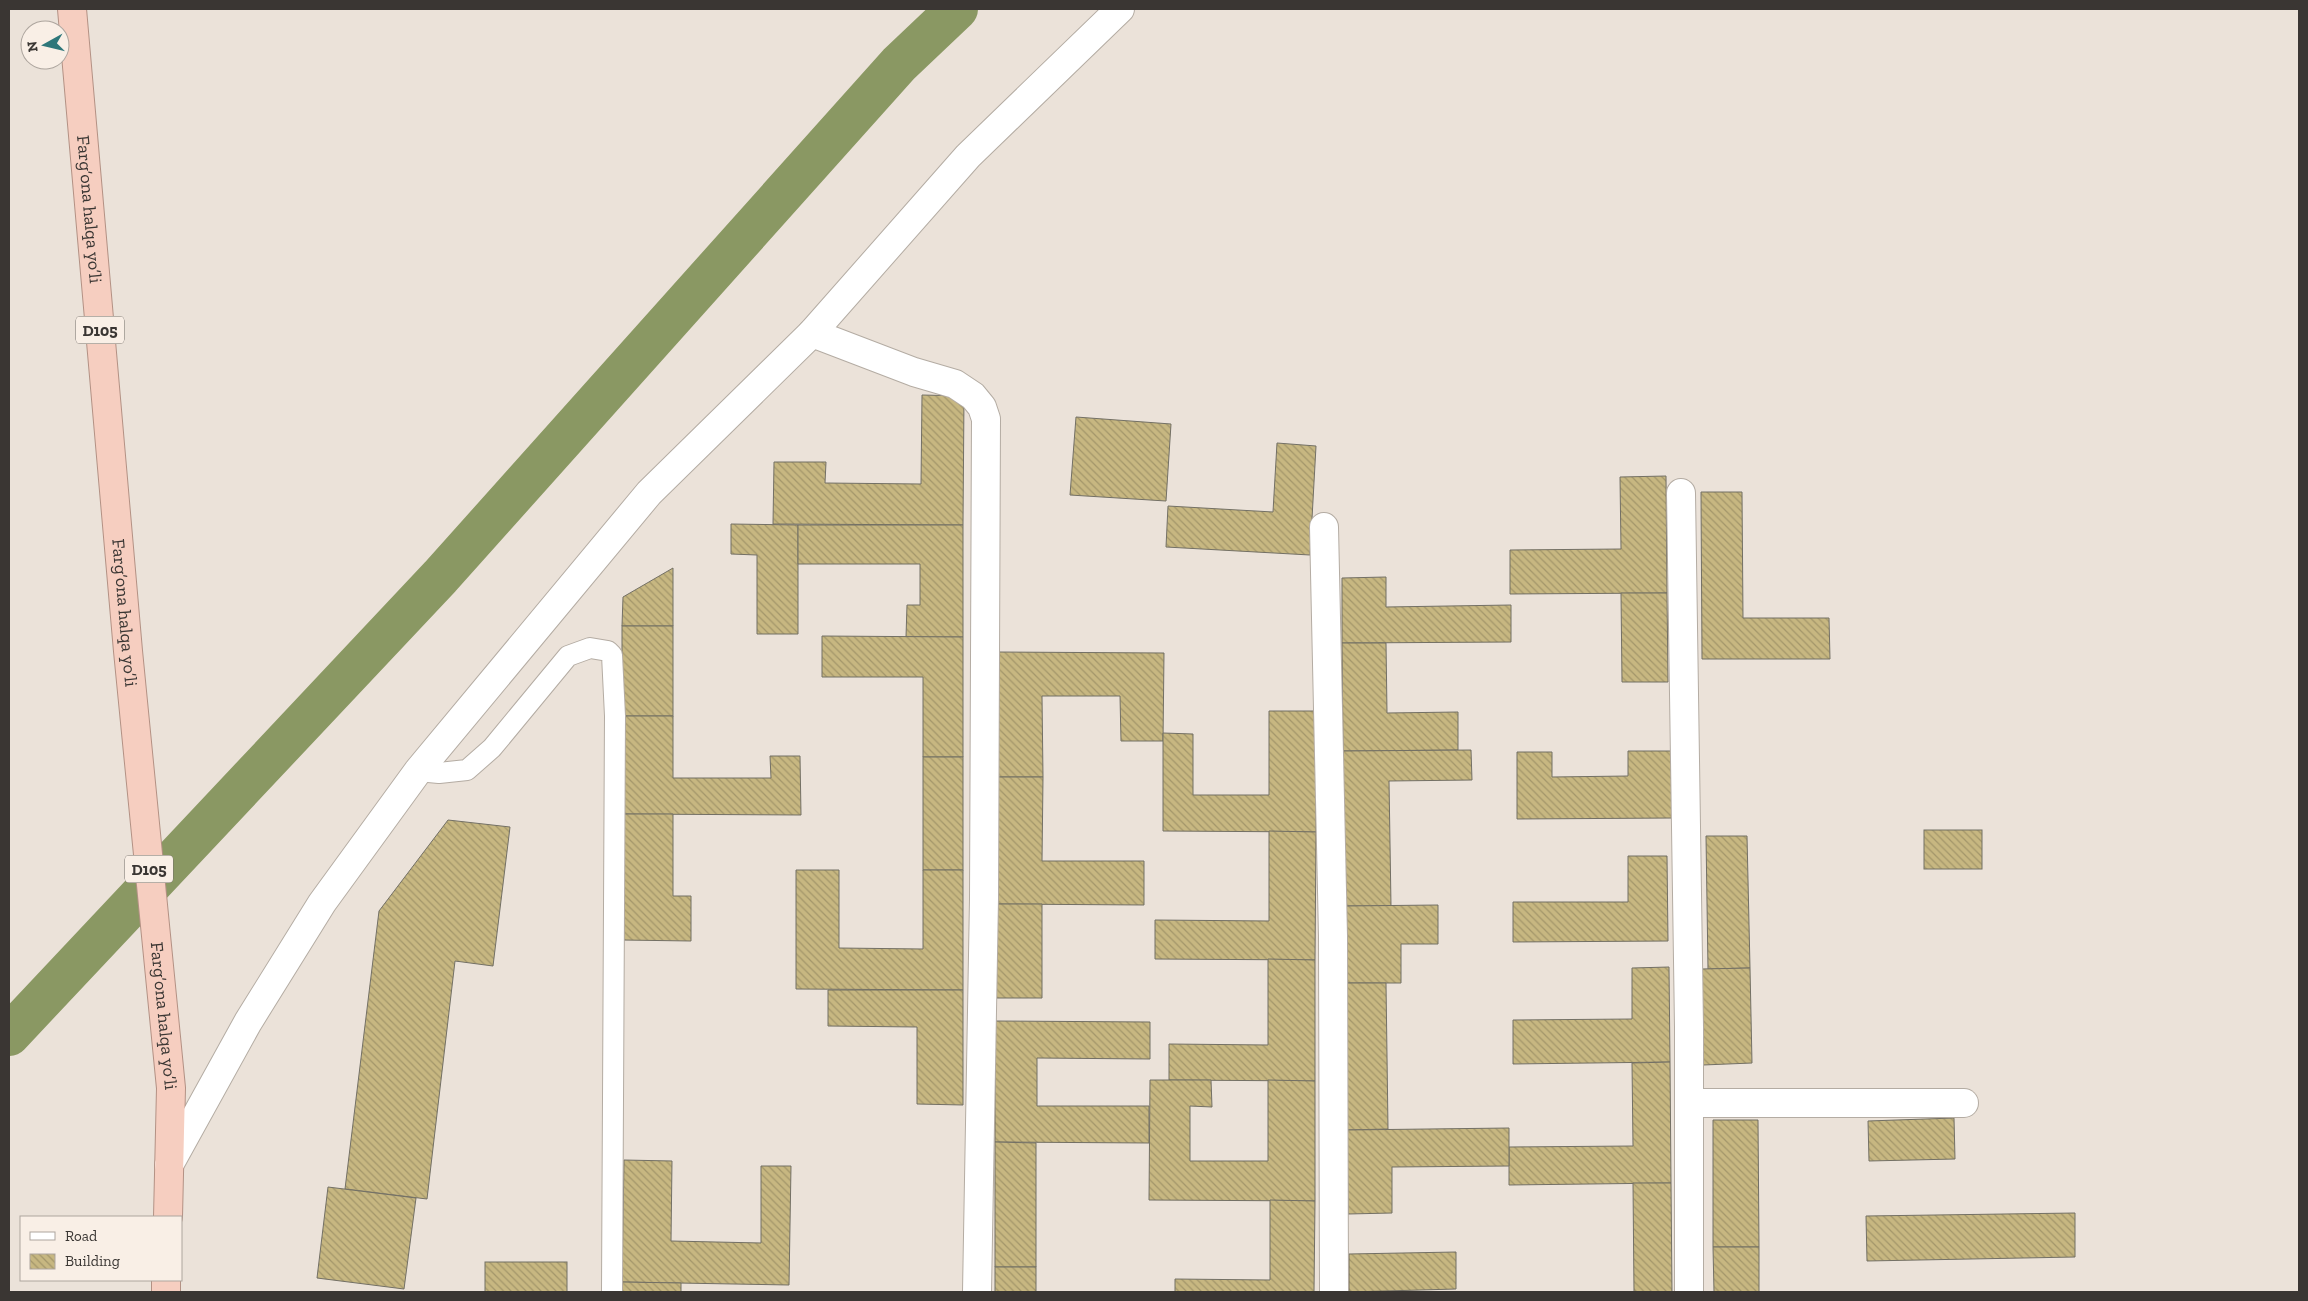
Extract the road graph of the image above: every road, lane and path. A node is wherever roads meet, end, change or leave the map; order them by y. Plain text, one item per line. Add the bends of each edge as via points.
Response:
1 (72, 9) edge
2 (1120, 9) edge
3 (812, 334) junction
4 (1681, 493) dead end
5 (1324, 528) dead end
6 (418, 771) junction
7 (1689, 1103) junction
8 (1964, 1103) dead end
9 (169, 1165) junction
10 (168, 1216) edge
11 (612, 1292) edge
12 (976, 1292) edge
13 (1334, 1292) edge
14 (1689, 1292) edge

1 - 9 highway, Farg‘ona halqa yo‘li / D105 via 128,651 171,1088
2 - 3 street via 968,156
3 - 6 street via 649,493
3 - 12 street via 955,384 973,396 986,419 984,899
4 - 7 street
5 - 13 street via 1333,936
6 - 9 street via 322,903 248,1022
6 - 11 lane via 466,770 492,748 568,656 590,648 608,651 612,655 615,716
7 - 8 street
7 - 14 street
9 - 10 highway, Farg‘ona halqa yo‘li / D105

